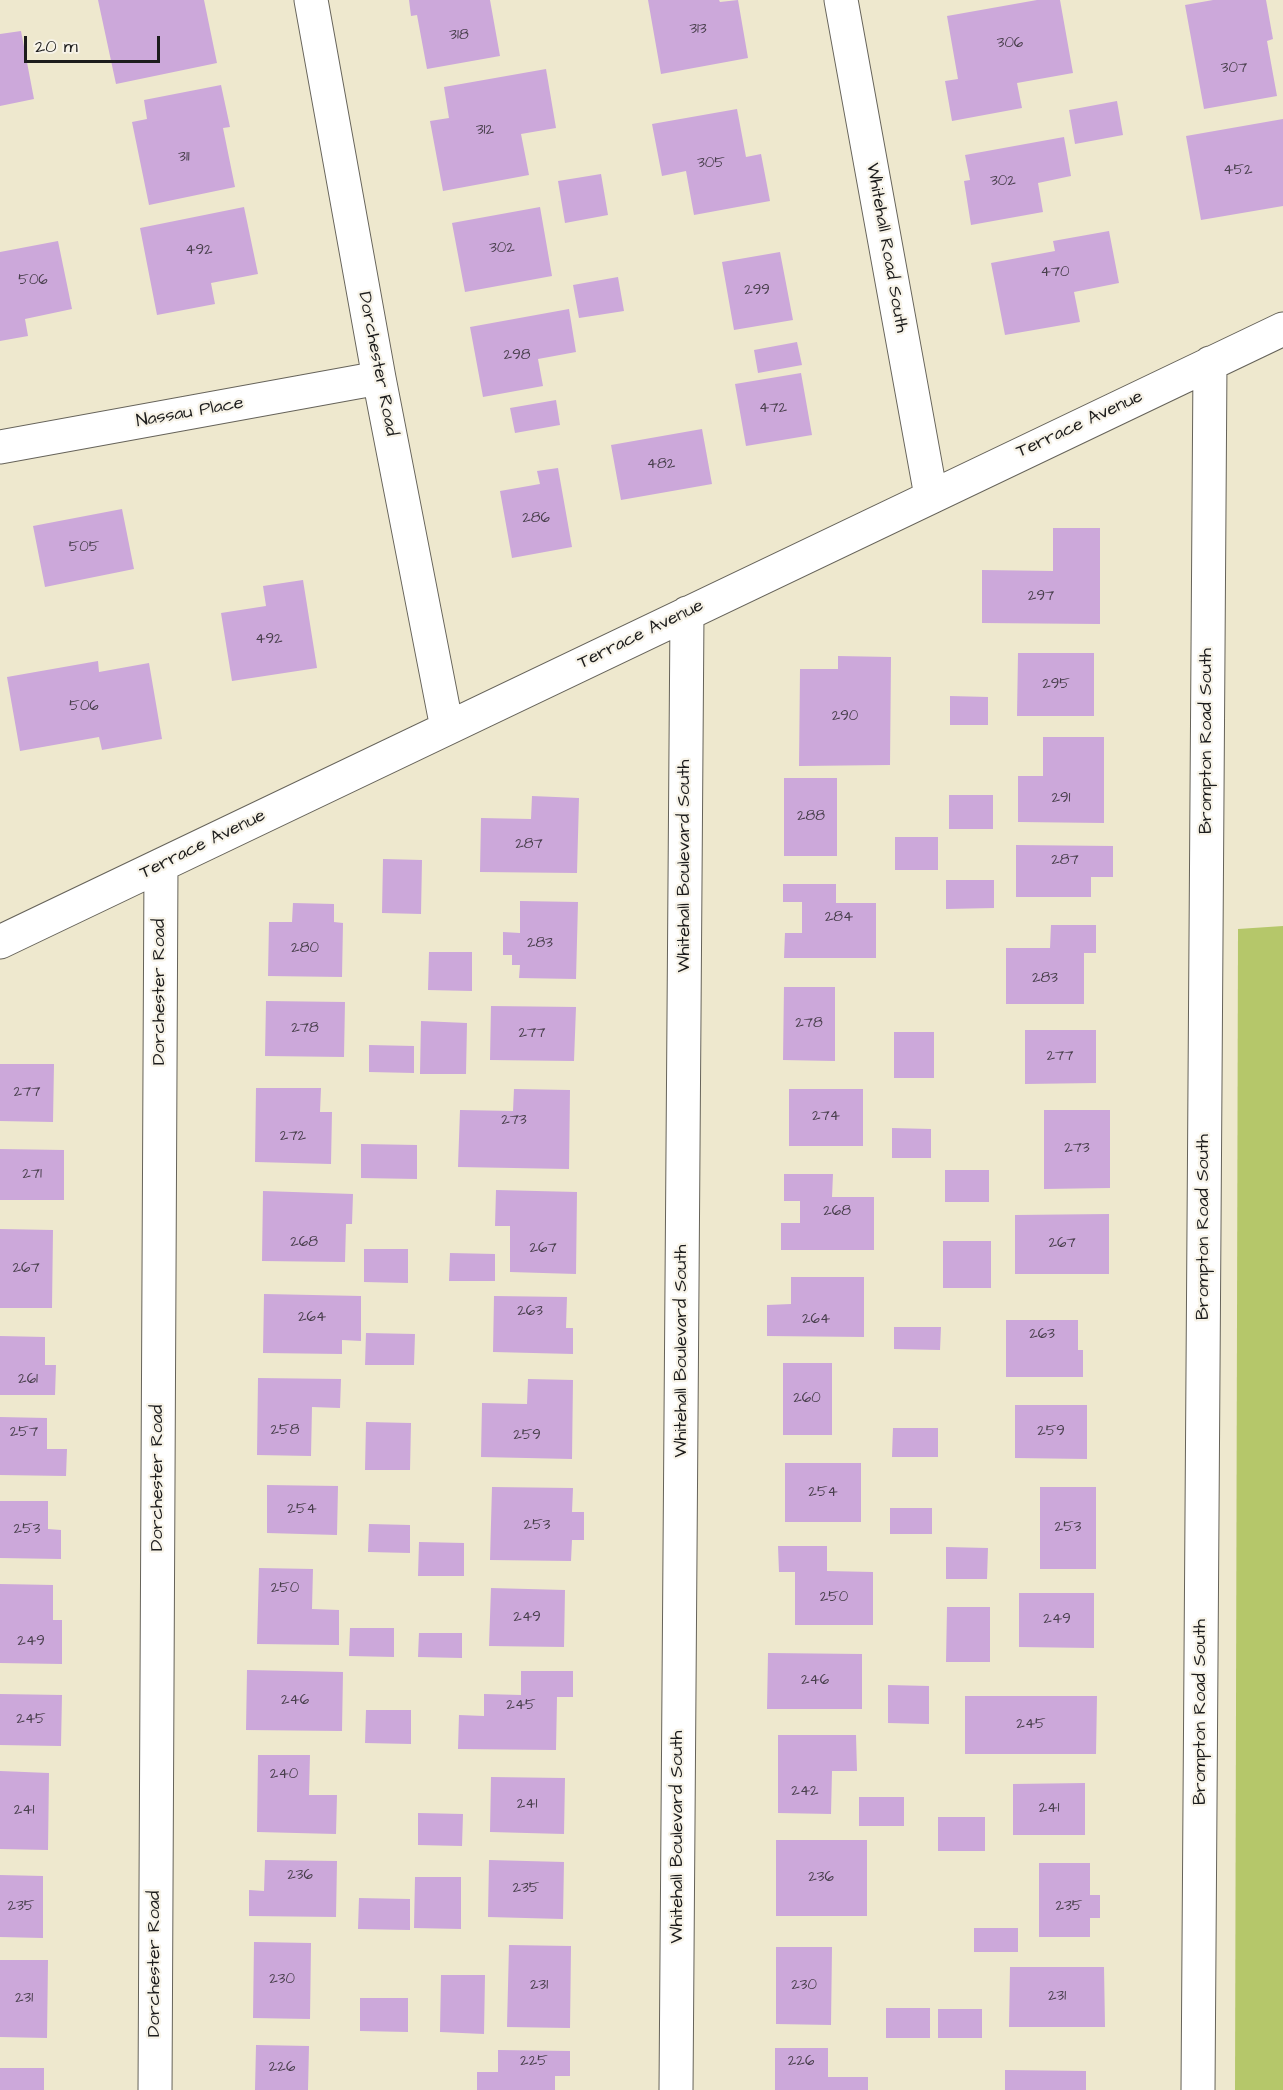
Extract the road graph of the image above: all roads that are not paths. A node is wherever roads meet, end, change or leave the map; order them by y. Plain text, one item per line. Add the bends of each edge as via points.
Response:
1 (311, 0) edge
2 (841, 0) edge
3 (1283, 329) edge
4 (1210, 363) junction
5 (379, 378) junction
6 (0, 447) edge
7 (931, 496) junction
8 (687, 613) junction
9 (447, 728) junction
10 (161, 865) junction
11 (0, 942) edge
12 (155, 2090) edge
13 (676, 2090) edge
14 (1198, 2090) edge

1 - 5 street, Dorchester Road
2 - 7 street, Whitehall Road South
3 - 4 street, Terrace Avenue
4 - 7 street, Terrace Avenue
4 - 14 street, Brompton Road South
5 - 6 street, Nassau Place
5 - 9 street, Dorchester Road
7 - 8 street, Terrace Avenue
8 - 9 street, Terrace Avenue
8 - 13 street, Whitehall Boulevard South
9 - 10 street, Terrace Avenue
10 - 11 street, Terrace Avenue
10 - 12 street, Dorchester Road

